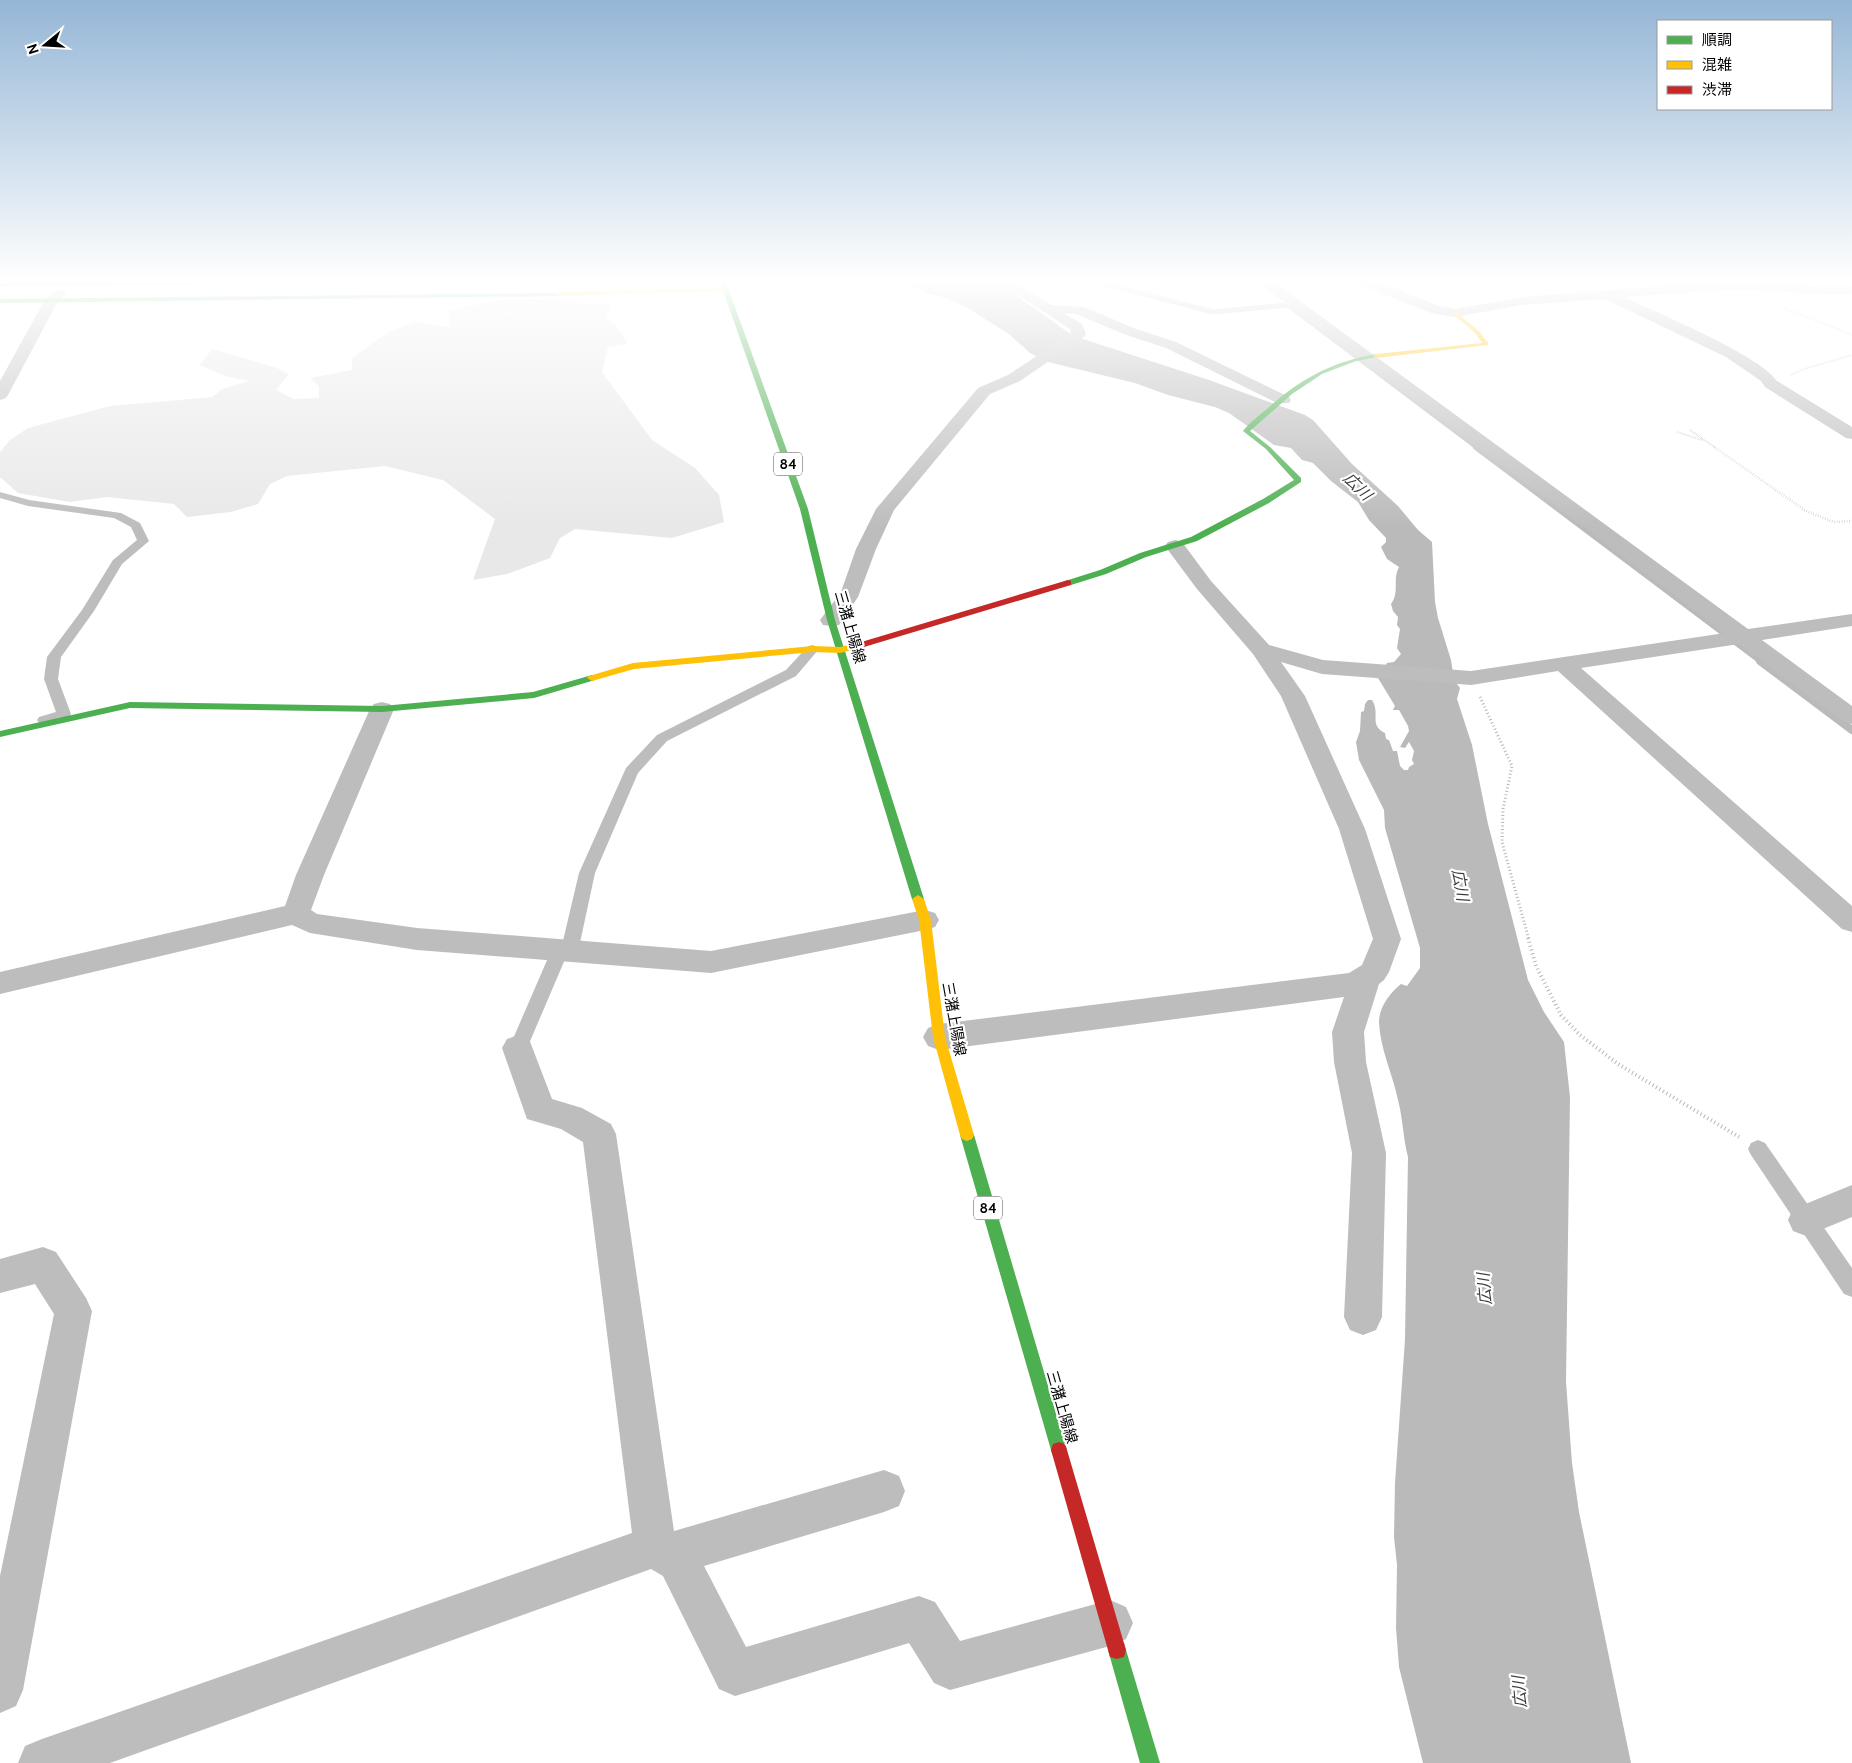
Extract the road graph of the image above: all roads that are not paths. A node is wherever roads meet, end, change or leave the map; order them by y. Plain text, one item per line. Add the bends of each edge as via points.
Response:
1 (17, 364) edge
2 (752, 364) edge
3 (1035, 364) edge
4 (1210, 364) edge
5 (1338, 364) edge
6 (1376, 364) edge
7 (1746, 364) edge
8 (0, 395) edge
9 (1283, 400) junction
10 (1852, 434) edge
11 (0, 494) edge
12 (1175, 546) junction
13 (831, 620) junction
14 (1852, 620) edge
15 (1735, 638) junction
16 (813, 649) junction
17 (840, 650) junction
18 (1261, 650) junction
19 (1564, 664) junction
20 (382, 709) junction
21 (1852, 717) edge
22 (6, 733) edge
23 (296, 914) junction
24 (925, 920) junction
25 (1852, 922) edge
26 (564, 952) junction
27 (1366, 977) junction
28 (0, 983) edge
29 (938, 1037) junction
30 (518, 1048) joint
31 (1758, 1149) road end
32 (1852, 1201) edge
33 (1806, 1220) junction
34 (0, 1276) edge
35 (1852, 1287) edge
36 (1363, 1317) dead end
37 (884, 1491) dead end
38 (662, 1550) junction
39 (1110, 1623) junction
40 (0, 1690) edge
41 (42, 1763) edge
42 (1150, 1763) edge

1 - 8 street
2 - 13 main road, 三潴上陽線 / 84 via 804,509
3 - 13 street via 984,391 885,509 866,549 851,593
4 - 9 street
5 - 9 main road via 1317,372
6 - 15 street
7 - 10 street via 1771,384
9 - 12 main road via 1246,431 1268,448 1298,480 1266,501
11 - 22 lane via 28,503 117,515 136,525 142,541 117,562 88,611 54,657 51,679 64,714
12 - 17 main road via 1103,572
12 - 18 street via 1204,585
13 - 17 main road, 三潴上陽線 / 84
14 - 15 street
15 - 19 street
15 - 21 street
16 - 17 main road
16 - 20 main road via 633,666 534,695
16 - 26 lane via 791,673 662,738 631,771 587,873
17 - 24 main road, 三潴上陽線 / 84
18 - 19 street via 1322,667 1466,677
18 - 27 street via 1294,696 1352,829 1387,939 1374,972
19 - 25 street
20 - 22 main road via 130,705
20 - 23 street via 310,874
23 - 26 street via 310,923 417,939
23 - 28 street
24 - 26 street via 711,962
24 - 29 main road, 三潴上陽線 / 84
26 - 30 lane
27 - 29 street via 1356,984
27 - 36 street via 1348,1032 1350,1062 1369,1153
29 - 39 main road, 三潴上陽線 / 84
30 - 38 street via 538,1109 570,1118 599,1134
31 - 33 lane
32 - 33 street
33 - 35 lane
34 - 40 street via 43,1264 74,1311
37 - 38 street
38 - 39 street via 678,1561 735,1673 919,1618 950,1667
38 - 41 street
39 - 42 main road, 三潴上陽線 / 84

